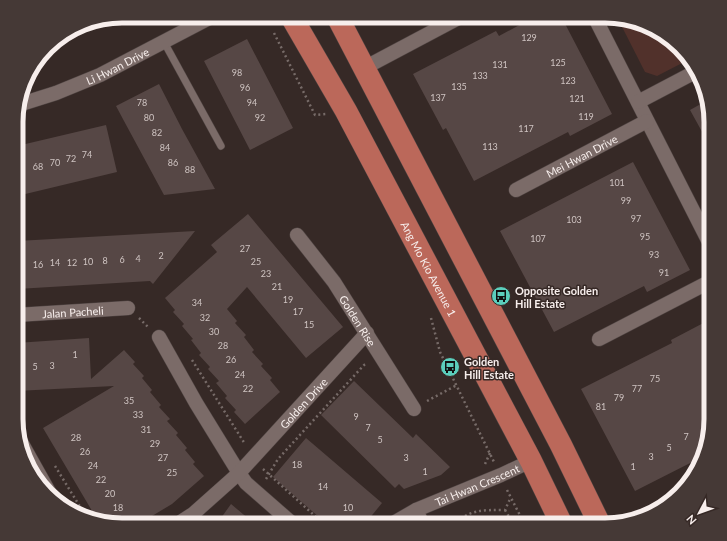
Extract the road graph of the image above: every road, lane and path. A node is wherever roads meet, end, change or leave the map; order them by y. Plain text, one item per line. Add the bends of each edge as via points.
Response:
1 (200, 23) edge
2 (295, 23) edge
3 (342, 23) edge
4 (449, 23) edge
5 (598, 23) edge
6 (274, 33) dead end
7 (164, 42) junction
8 (364, 68) junction
9 (692, 74) edge
10 (638, 102) junction
11 (25, 103) edge
12 (346, 111) junction
13 (647, 121) junction
14 (221, 146) dead end
15 (516, 190) dead end
16 (704, 232) edge
17 (297, 235) dead end
18 (704, 285) edge
19 (128, 308) joint
20 (430, 312) dead end
21 (23, 315) edge
22 (367, 333) junction
23 (159, 337) joint
24 (599, 339) dead end
25 (192, 359) dead end
26 (372, 363) dead end
27 (456, 385) junction
28 (419, 406) joint
29 (253, 458) junction
30 (531, 461) junction
31 (238, 473) junction
32 (269, 475) junction
33 (501, 475) junction
34 (255, 491) junction
35 (416, 510) junction
36 (506, 510) junction
37 (187, 518) edge
38 (286, 518) edge
39 (317, 518) edge
40 (402, 518) edge
41 (420, 518) edge
42 (461, 518) edge
43 (510, 518) edge
44 (521, 518) edge
45 (559, 518) edge
46 (597, 518) edge

1 - 7 street, Li Hwan Drive
2 - 12 main road, Ang Mo Kio Avenue 1
3 - 8 main road
4 - 8 street
5 - 10 street
6 - 12 path via 315,115
7 - 11 street, Li Hwan Drive via 76,86
7 - 14 lane
8 - 46 main road
9 - 10 street
10 - 13 street
12 - 30 main road, Ang Mo Kio Avenue 1
13 - 15 street, Mei Hwan Drive
13 - 16 street
17 - 22 street, Golden Rise via 334,282
18 - 24 street
19 - 21 street, Jalan Pacheli
19 - 23 path
20 - 27 path via 440,352
22 - 28 street, Golden Rise
22 - 29 street, Golden Drive
23 - 31 street
25 - 29 path
26 - 32 path via 364,365 278,459
27 - 28 path
27 - 33 path
29 - 31 street, Golden Drive
29 - 32 path
30 - 33 street, Tai Hwan Crescent
30 - 45 main road, Ang Mo Kio Avenue 1
31 - 34 street
31 - 37 street, Golden Drive
32 - 34 path
32 - 39 path
33 - 35 street, Tai Hwan Crescent
34 - 38 street
35 - 40 street
35 - 41 street
36 - 42 path via 482,510
36 - 43 path
36 - 44 path via 511,499

